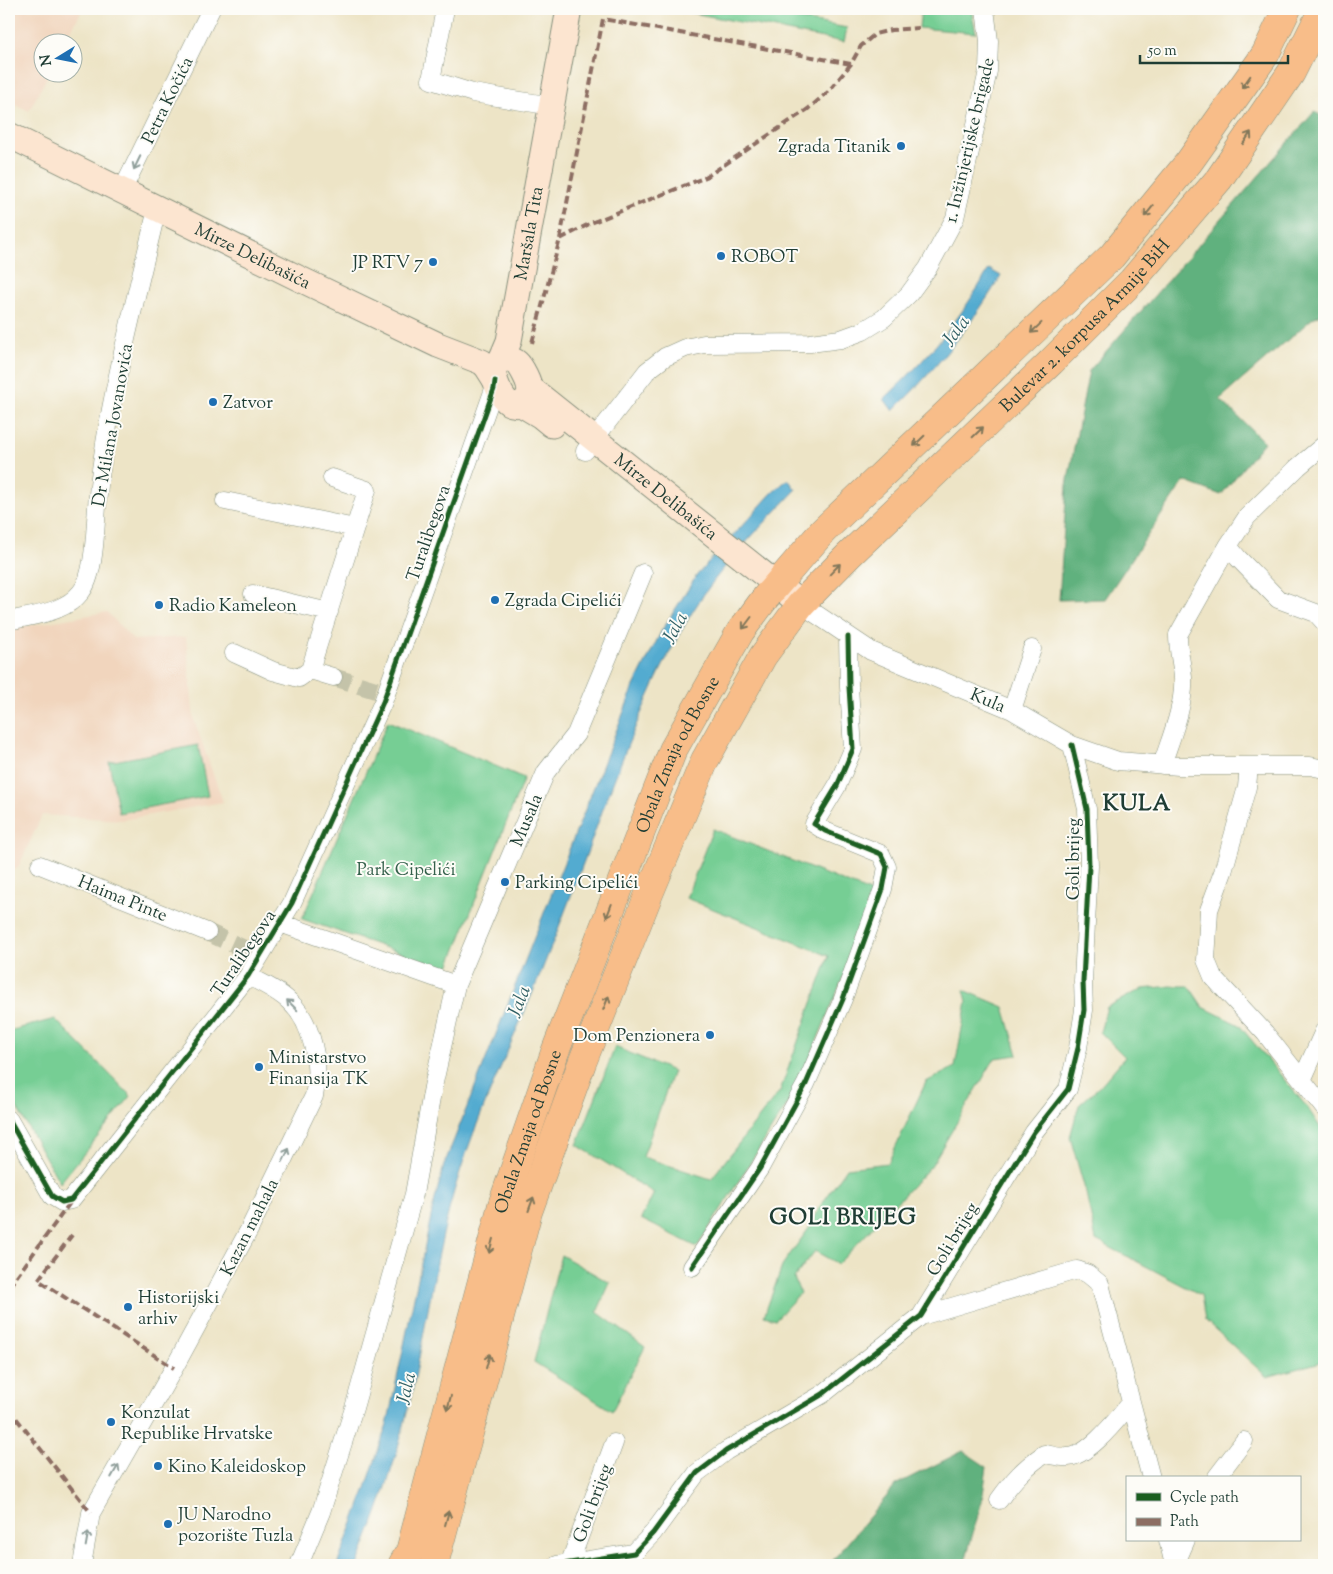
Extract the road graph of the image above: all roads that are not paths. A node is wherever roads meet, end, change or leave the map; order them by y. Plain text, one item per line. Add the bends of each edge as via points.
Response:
1 (211, 9) edge
2 (445, 9) edge
3 (569, 9) edge
4 (984, 9) edge
5 (1287, 9) edge
6 (1323, 9) edge
7 (552, 106) junction
8 (9, 135) edge
9 (122, 191) junction
10 (157, 209) junction
11 (509, 382) junction
12 (590, 445) junction
13 (1324, 445) edge
14 (332, 478) dead end
15 (225, 501) dead end
16 (355, 528) junction
17 (1228, 546) junction
18 (644, 573) dead end
19 (771, 591) junction
20 (254, 594) dead end
21 (329, 612) junction
22 (804, 613) junction
23 (9, 621) edge
24 (1324, 622) edge
25 (848, 637) junction
26 (1032, 649) dead end
27 (234, 653) dead end
28 (310, 670) junction
29 (333, 677) tunnel mouth
30 (1012, 710) junction
31 (1072, 745) junction
32 (1162, 766) junction
33 (1249, 766) junction
34 (1324, 769) edge
35 (40, 865) dead end
36 (280, 923) junction
37 (207, 932) tunnel mouth
38 (248, 976) junction
39 (456, 984) junction
40 (1324, 1031) edge
41 (1303, 1078) junction
42 (1324, 1108) edge
43 (9, 1120) edge
44 (692, 1267) dead end
45 (921, 1316) junction
46 (1131, 1403) junction
47 (1244, 1442) dead end
48 (614, 1443) dead end
49 (1150, 1476) edge
50 (1218, 1476) edge
51 (999, 1500) dead end
52 (1169, 1542) edge
53 (1185, 1542) edge
54 (564, 1564) edge
55 (82, 1565) edge
56 (299, 1565) edge
57 (402, 1565) edge
58 (434, 1565) edge
59 (1175, 1565) edge

1 -> 9 street, Petra Kočića
2 - 7 street via 431,80 473,93
3 - 7 main road, Maršala Tita
4 - 12 street, 1. Inžinjerijske brigade via 990,41 988,71 955,218 928,268 909,294 884,318 842,339 810,343 704,344 665,357 647,371
5 -> 19 main road, Bulevar 2. korpusa Armije BiH via 1265,55 1189,162 1112,256 823,531
22 -> 6 main road, Bulevar 2. korpusa Armije BiH via 848,556 1132,281 1220,179 1291,73
7 - 11 main road, Maršala Tita
8 - 9 main road, Mirze Delibašića
9 - 10 main road, Mirze Delibašića
10 - 11 main road, Mirze Delibašića
10 - 23 street, Dr Milana Jovanovića via 116,382 98,485 88,576 82,591 70,604
11 - 12 main road, Mirze Delibašića
11 - 36 street, Turalibegova via 383,692 292,903
12 - 19 main road, Mirze Delibašića
13 - 17 street via 1247,517
14 - 16 street via 367,490
15 - 16 street
16 - 21 street
17 - 24 street via 1278,599 1316,613
17 - 32 street via 1178,635 1182,698
18 - 39 street, Musala via 576,734 546,772
19 - 22 main road, Mirze Delibašića
19 -> 57 main road, Obala Zmaja od Bosne via 740,632 673,750 554,1052 502,1205 410,1551
20 - 21 street
21 - 28 street
22 - 25 street, Kula
58 -> 22 main road, Obala Zmaja od Bosne via 528,1212 582,1063 705,760 763,656
25 - 30 street, Kula via 871,651
25 - 44 street via 853,749 837,786 814,824 881,854 887,867 883,889 843,999 806,1084 760,1168
26 - 30 street
27 - 28 street via 273,671 299,678
28 - 29 street
30 - 31 street, Kula
31 - 32 street, Kula via 1118,761
31 - 45 street, Goli brijeg via 1087,809 1088,866 1084,1010 1068,1088 1034,1132
32 - 33 street, Kula
33 - 34 street, Kula
33 - 41 street via 1247,788 1209,910 1206,960 1213,977
35 - 37 street, Haima Pinte
36 - 38 street, Turalibegova via 256,955
36 - 39 street
38 - 43 street, Turalibegova via 68,1202 52,1196
55 -> 38 street, Kazan mahala via 91,1513 249,1230 314,1096 317,1064 300,1013 290,1001
39 - 56 street, Musala via 414,1194 354,1408 321,1512
40 - 41 street
41 - 42 street
45 - 46 street via 1076,1270 1088,1274 1100,1284
45 - 54 street, Goli brijeg via 823,1394 726,1451 697,1473 653,1533 634,1553
46 - 49 street
46 - 51 street via 1087,1449 1069,1458 1044,1454 1017,1476
47 - 50 street
48 - 54 street, Goli brijeg
52 - 59 street
53 - 59 street

